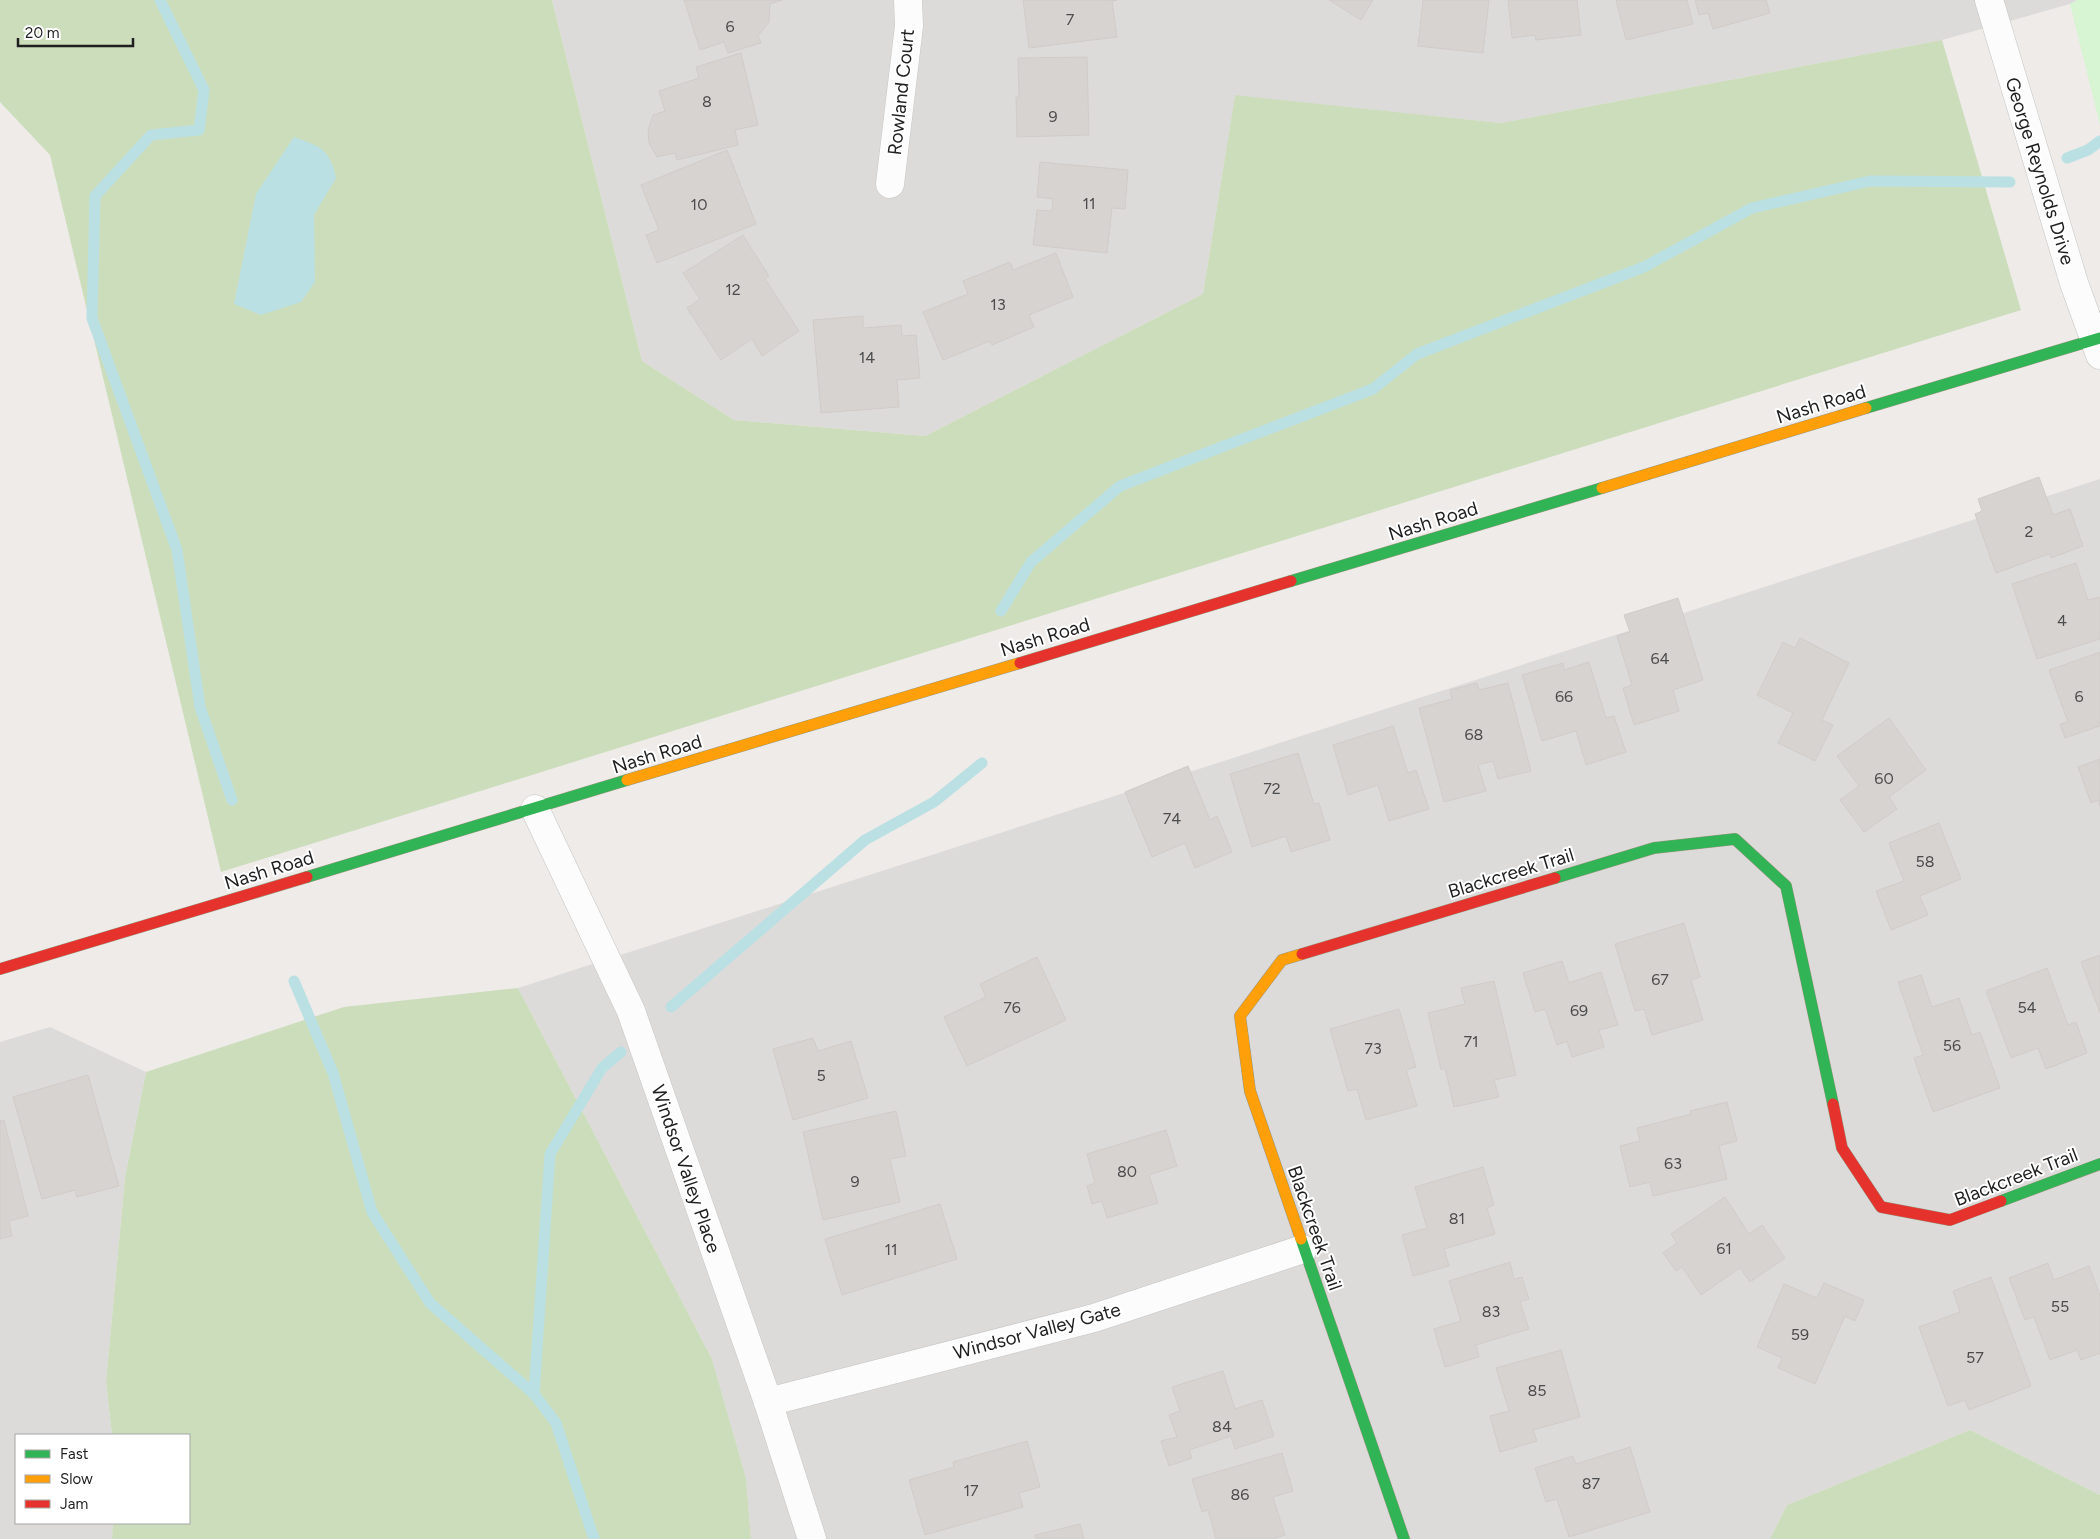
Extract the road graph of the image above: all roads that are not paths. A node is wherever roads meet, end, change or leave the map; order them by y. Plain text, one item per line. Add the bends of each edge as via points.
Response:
1 (908, 0) edge
2 (1988, 0) edge
3 (890, 184) dead end
4 (2098, 345) edge
5 (535, 809) junction
6 (0, 969) edge
7 (2100, 1164) edge
8 (1303, 1249) junction
9 (768, 1402) junction
10 (812, 1539) edge
11 (1404, 1539) edge

1 - 3 street, Rowland Court via 909,26
2 - 4 street, George Reynolds Drive via 2074,283
4 - 5 street, Nash Road
5 - 6 street, Nash Road
5 - 9 street, Windsor Valley Place via 631,1011
7 - 8 street, Blackcreek Trail via 1950,1220 1881,1207 1842,1148 1786,886 1735,839 1654,848 1282,960 1240,1016 1250,1091
8 - 9 street, Windsor Valley Gate via 1094,1318
8 - 11 street, Blackcreek Trail
9 - 10 street, Windsor Valley Place

